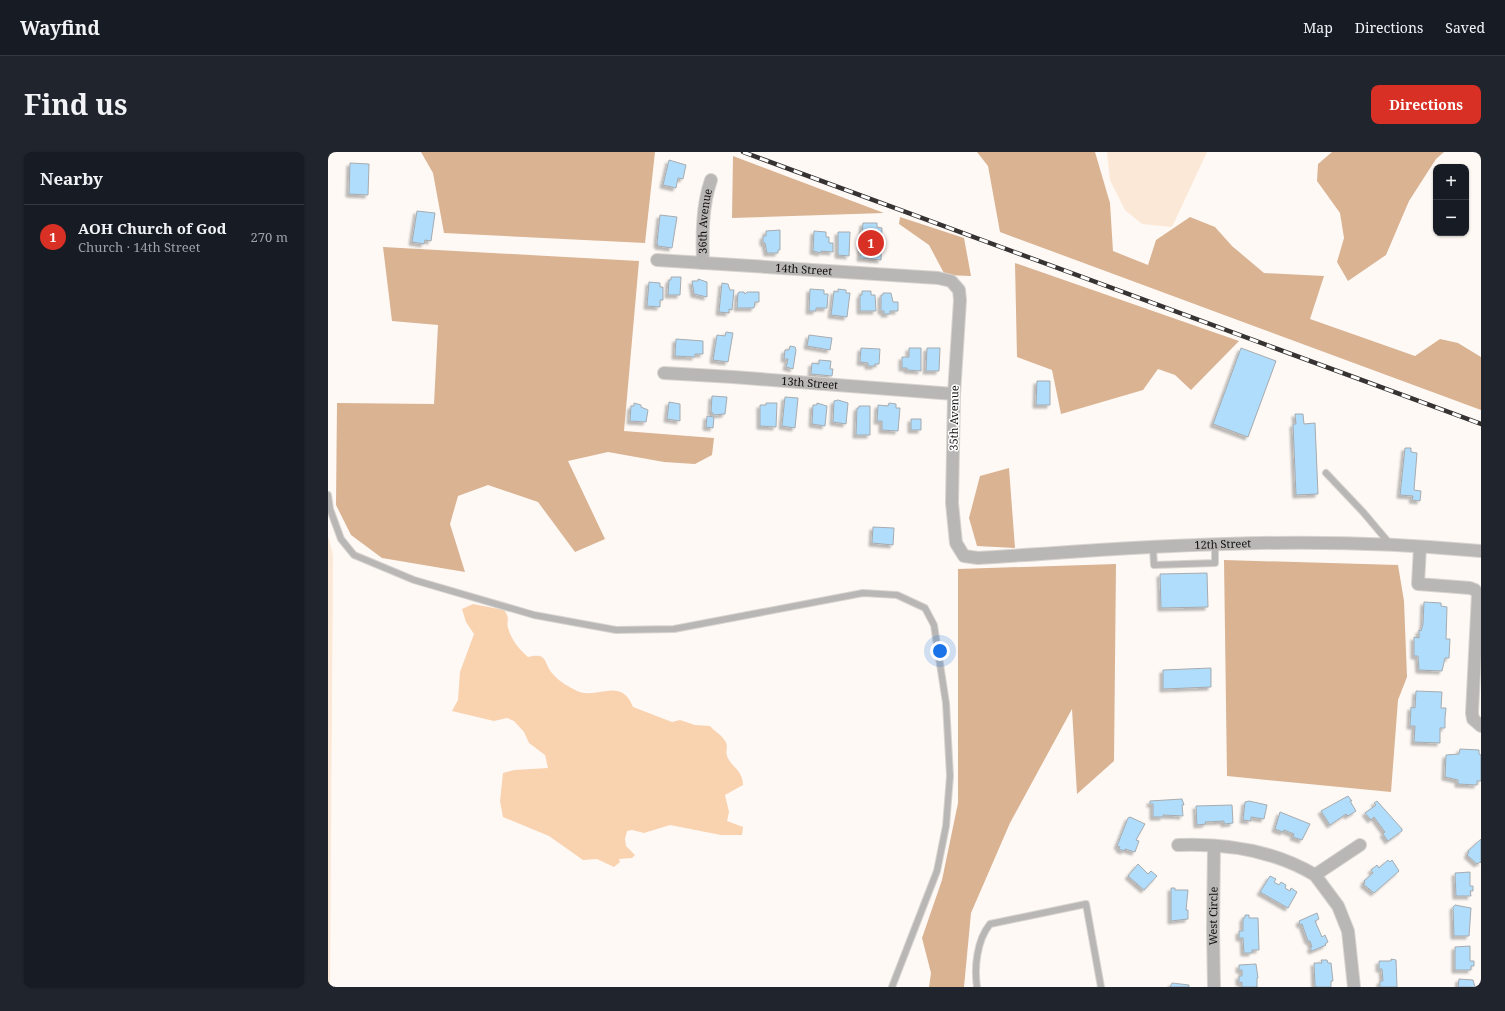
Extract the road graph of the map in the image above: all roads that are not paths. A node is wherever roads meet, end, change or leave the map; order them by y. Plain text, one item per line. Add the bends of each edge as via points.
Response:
1 (711, 180) dead end
2 (657, 260) dead end
3 (703, 263) junction
4 (951, 281) joint
5 (664, 374) dead end
6 (954, 394) junction
7 (1326, 473) dead end
8 (328, 495) edge
9 (1214, 544) junction
10 (1391, 545) junction
11 (1420, 546) junction
12 (1153, 548) junction
13 (1481, 551) edge
14 (964, 556) joint
15 (1481, 726) edge
16 (1178, 845) dead end
17 (1360, 845) dead end
18 (1214, 846) junction
19 (1315, 875) junction
20 (892, 987) edge
21 (977, 987) edge
22 (1101, 987) edge
23 (1214, 987) edge
24 (1354, 987) edge

1 - 3 street, 36th Avenue via 703,226
2 - 3 street, 14th Street
3 - 4 street, 14th Street via 798,271 925,277
4 - 6 street, 35th Avenue via 958,290 960,300
5 - 6 street, 13th Street via 741,377
6 - 14 street, 35th Avenue via 952,503 956,543
7 - 10 lane
8 - 20 lane via 330,509 341,539 354,555 414,580 534,615 616,630 674,629 863,593 897,595 925,608 934,625 946,703 950,776 946,826 937,871
9 - 10 street, 12th Street via 1287,542
9 - 12 street, 12th Street
9 - 12 lane via 1215,563 1154,565
10 - 11 street, 12th Street
11 - 13 street, 12th Street
11 - 15 street via 1418,584 1470,588 1478,594 1472,713 1473,719
12 - 14 street, 12th Street via 978,558
16 - 18 street
17 - 19 street
18 - 19 street via 1264,852 1285,859
18 - 23 street, West Circle
19 - 24 street via 1338,906 1348,931
21 - 22 lane via 975,972 981,942 984,931 990,924 1086,904

